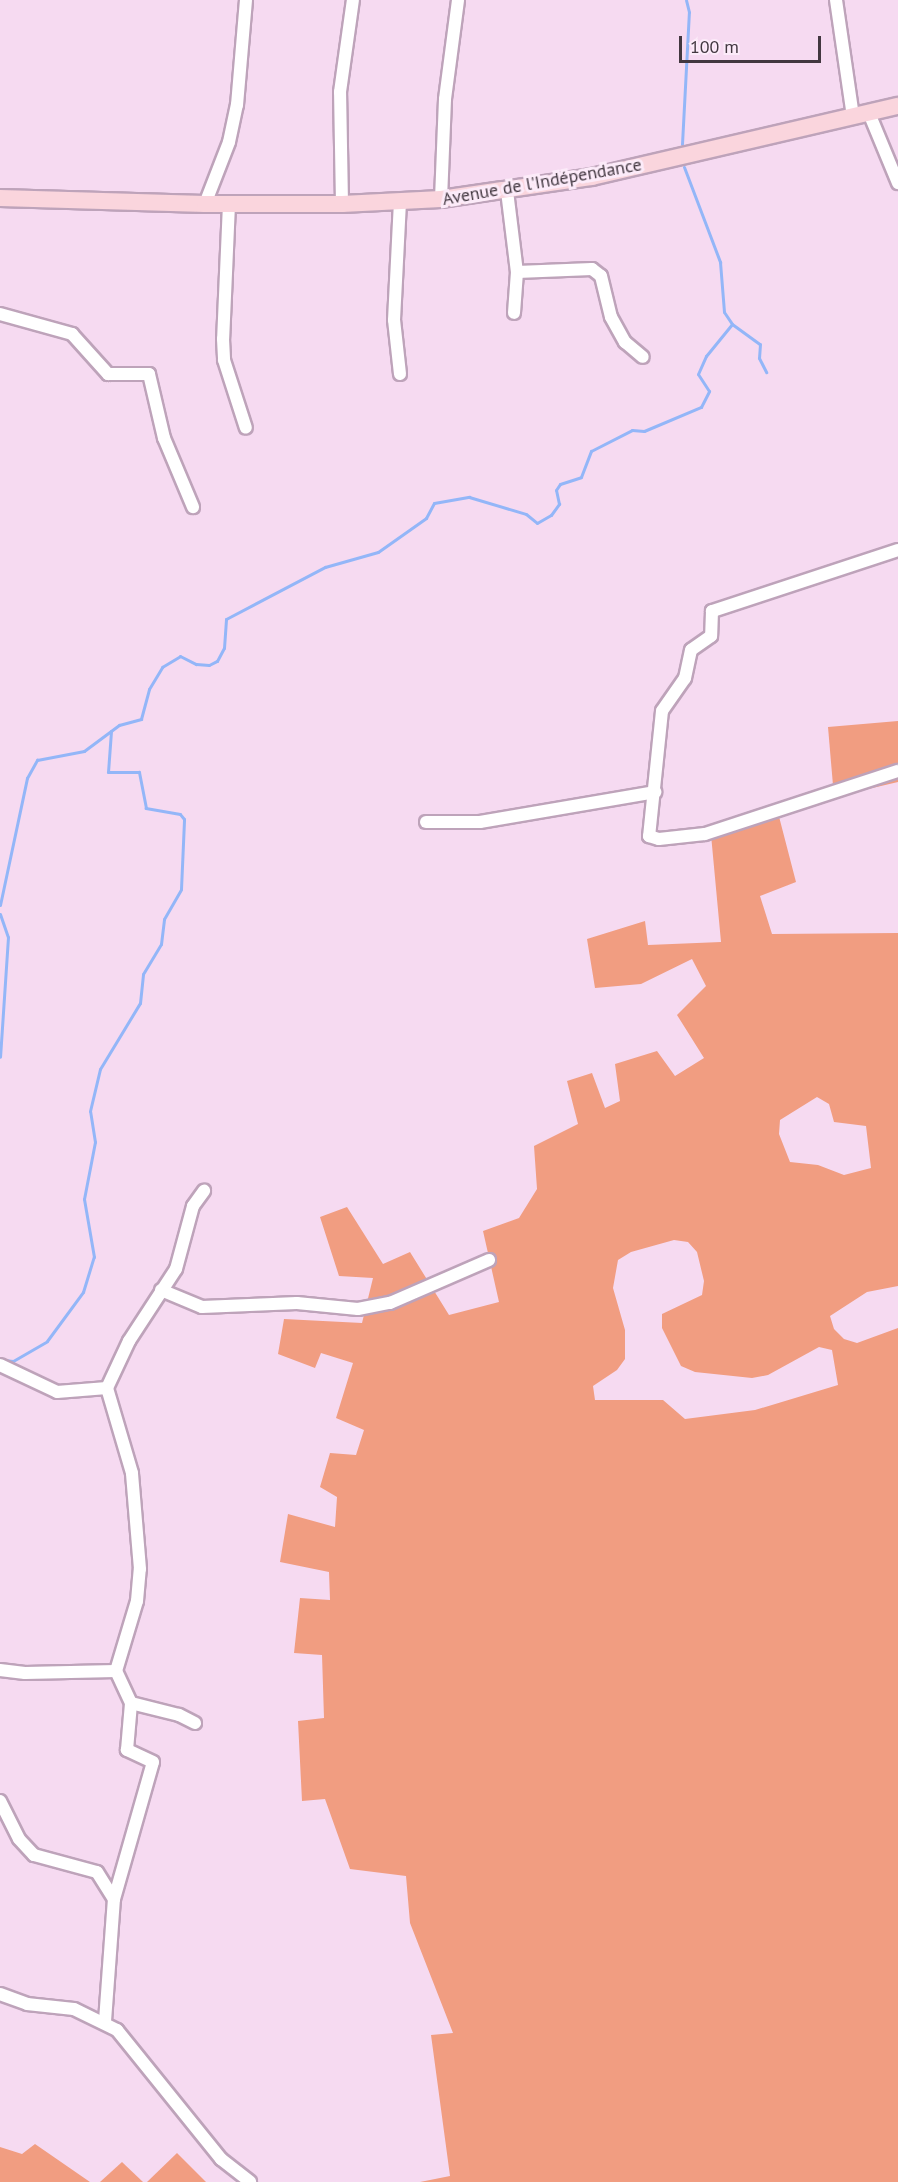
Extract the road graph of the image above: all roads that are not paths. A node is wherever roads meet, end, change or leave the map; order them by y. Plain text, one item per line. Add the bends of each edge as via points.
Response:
1 (246, 0) edge
2 (353, 0) edge
3 (458, 0) edge
4 (836, 0) edge
5 (898, 106) edge
6 (861, 115) junction
7 (898, 183) edge
8 (507, 191) junction
9 (0, 198) edge
10 (441, 199) junction
11 (400, 203) junction
12 (206, 204) junction
13 (229, 204) junction
14 (342, 204) junction
15 (517, 272) junction
16 (514, 313) dead end
17 (0, 314) edge
18 (644, 357) dead end
19 (400, 374) dead end
20 (246, 428) dead end
21 (193, 507) dead end
22 (898, 550) edge
23 (898, 771) edge
24 (655, 792) junction
25 (426, 822) dead end
26 (204, 1191) dead end
27 (489, 1260) dead end
28 (161, 1290) junction
29 (0, 1365) edge
30 (107, 1388) junction
31 (0, 1670) edge
32 (116, 1671) junction
33 (131, 1703) junction
34 (195, 1723) dead end
35 (0, 1801) edge
36 (114, 1899) junction
37 (0, 1994) edge
38 (105, 2021) junction
39 (250, 2182) edge

1 - 12 street via 237,105 229,142
2 - 14 street via 340,92
3 - 10 street via 445,99
4 - 6 street
5 - 6 main road, Avenue de l'Indépendance
6 - 7 street
6 - 8 main road, Avenue de l'Indépendance via 592,177
8 - 10 main road, Avenue de l'Indépendance
8 - 15 street
9 - 12 main road, Avenue de l'Indépendance
10 - 11 main road, Avenue de l'Indépendance
11 - 14 main road, Avenue de l'Indépendance
11 - 19 street via 394,320
12 - 13 main road, Avenue de l'Indépendance
13 - 14 main road, Avenue de l'Indépendance
13 - 20 street via 224,360
15 - 16 street
15 - 18 street via 592,269 601,276 625,342
17 - 21 street via 72,334 108,374 149,374 164,438
22 - 24 street via 712,611 711,636 691,650 685,678 662,711
23 - 24 street via 705,834 659,839 650,836
24 - 25 street via 480,822
26 - 28 street via 187,1226 183,1254
27 - 28 street via 390,1303 358,1309 297,1303 202,1307
28 - 30 street
29 - 30 street via 57,1392
30 - 32 street via 132,1473 140,1569 137,1601
31 - 32 street
32 - 33 street
33 - 34 street
33 - 36 street via 127,1750 153,1762
35 - 36 street via 19,1839 34,1856 97,1872
36 - 38 street
37 - 38 street via 35,2006 62,2006
38 - 39 street via 133,2044 221,2159

